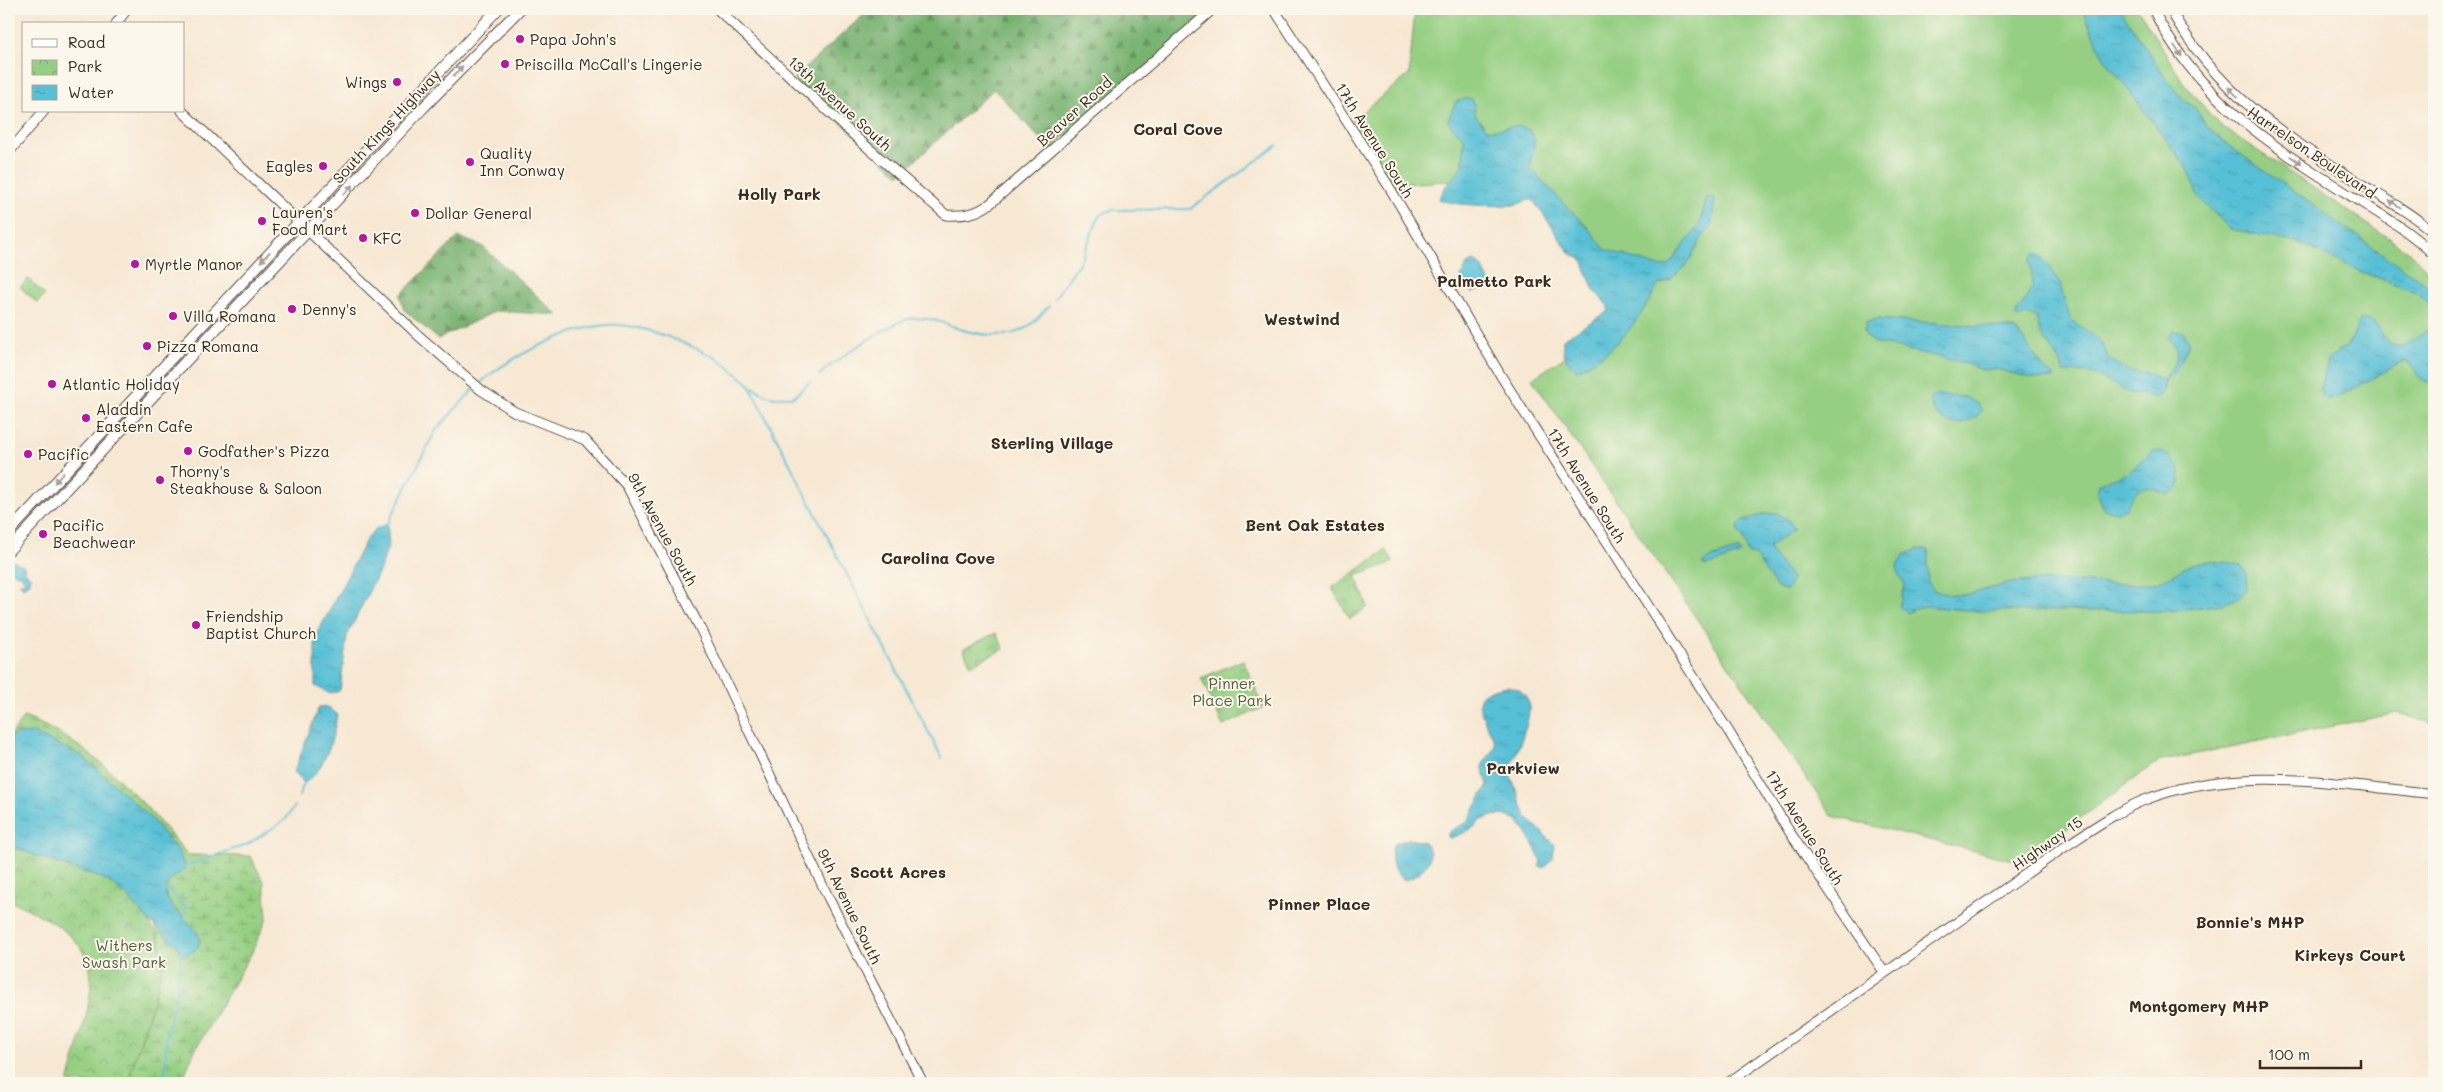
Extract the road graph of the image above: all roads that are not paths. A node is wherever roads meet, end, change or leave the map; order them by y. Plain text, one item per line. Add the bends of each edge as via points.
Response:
1 (127, 9) edge
2 (498, 9) edge
3 (520, 9) edge
4 (718, 9) edge
5 (1213, 9) edge
6 (1274, 9) edge
7 (2153, 9) edge
8 (2170, 9) edge
9 (117, 22) edge
10 (43, 112) edge
11 (183, 112) edge
12 (9, 152) edge
13 (946, 215) joint
14 (298, 221) junction
15 (309, 231) junction
16 (2434, 233) edge
17 (2434, 255) edge
18 (9, 532) edge
19 (9, 550) edge
20 (2434, 794) edge
21 (1884, 972) junction
22 (923, 1083) edge
23 (1728, 1083) edge

1 - 9 street
2 - 14 main road, South Kings Highway
15 -> 3 main road, South Kings Highway
4 - 13 street, 13th Avenue South
5 - 13 street, Beaver Road via 982,210 960,216
6 - 21 street, 17th Avenue South via 1443,274 1501,376 1790,831
7 -> 17 street, Harrelson Boulevard via 2183,58 2232,113 2260,136 2406,231
16 -> 8 street, Harrelson Boulevard via 2400,207 2283,134 2251,110 2208,65
10 - 12 street
11 - 14 street, 9th Avenue South
14 - 15 street, 9th Avenue South
14 -> 18 main road, South Kings Highway
15 - 19 main road, South Kings Highway
15 - 22 street, 9th Avenue South via 481,390 515,412 585,440 627,486
20 - 21 street, Highway 15 via 2270,779 2233,780 2176,789 2142,801 2094,827
21 - 23 street, Highway 15

